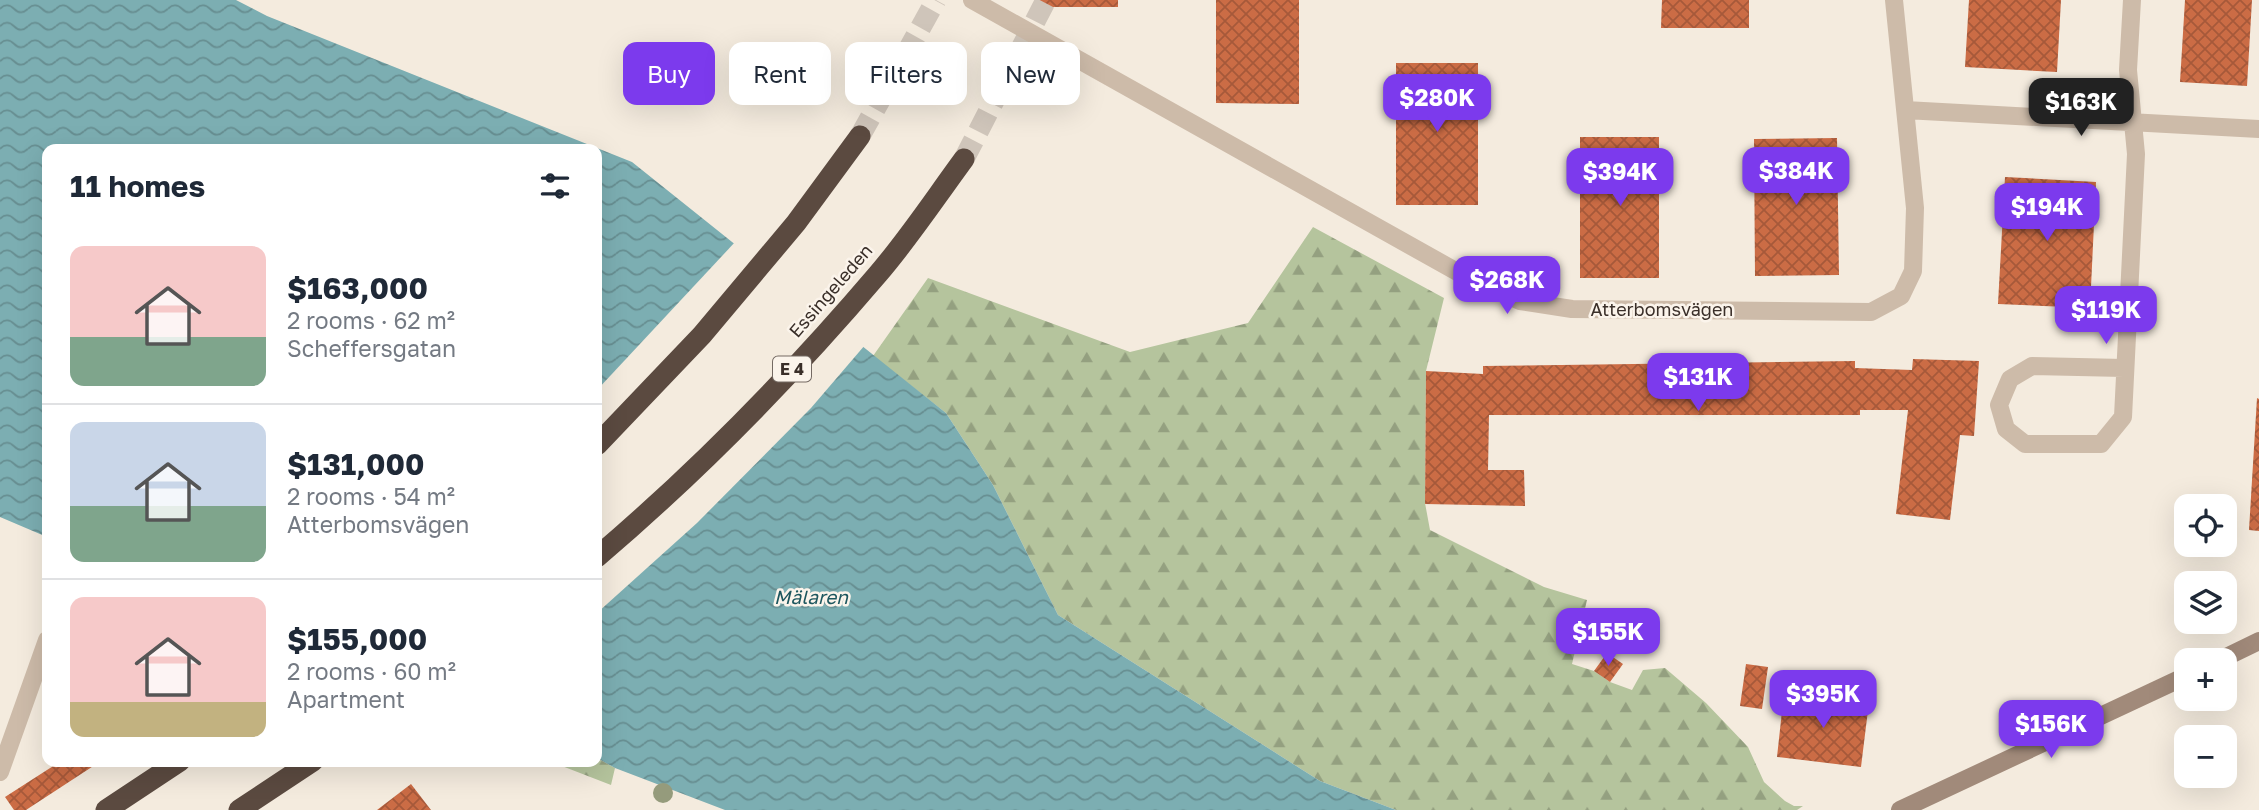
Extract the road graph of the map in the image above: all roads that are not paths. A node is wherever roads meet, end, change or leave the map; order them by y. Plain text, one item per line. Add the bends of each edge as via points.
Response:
1 (972, 0) edge
2 (1894, 0) edge
3 (2132, 0) edge
4 (1905, 110) junction
5 (2133, 121) junction
6 (2259, 129) edge
7 (860, 136) tunnel mouth
8 (964, 159) tunnel mouth
9 (2124, 368) junction
10 (602, 440) edge
11 (602, 553) edge
12 (2259, 641) edge
13 (2237, 652) edge
14 (42, 654) edge
15 (2174, 682) edge
16 (171, 767) edge
17 (304, 767) edge
18 (0, 772) edge
19 (106, 810) edge
20 (239, 810) edge
21 (1900, 810) edge

1 - 4 street, Atterbomsvägen via 1468,278 1520,301 1572,309 1871,312 1891,303 1901,296 1913,271 1915,208
2 - 4 street, Atterbomsvägen
3 - 5 street via 2128,70
4 - 5 street
5 - 6 street
5 - 9 street via 2136,154
7 - 10 highway via 796,223 702,335
8 - 11 highway, Essingeleden / E 4 via 880,272 774,390
9 - 9 street via 2123,417 2101,444 2025,444 2006,429 1999,405 2010,379 2032,366
12 - 13 street
14 - 18 street
15 - 21 street
16 - 19 highway
17 - 20 highway

